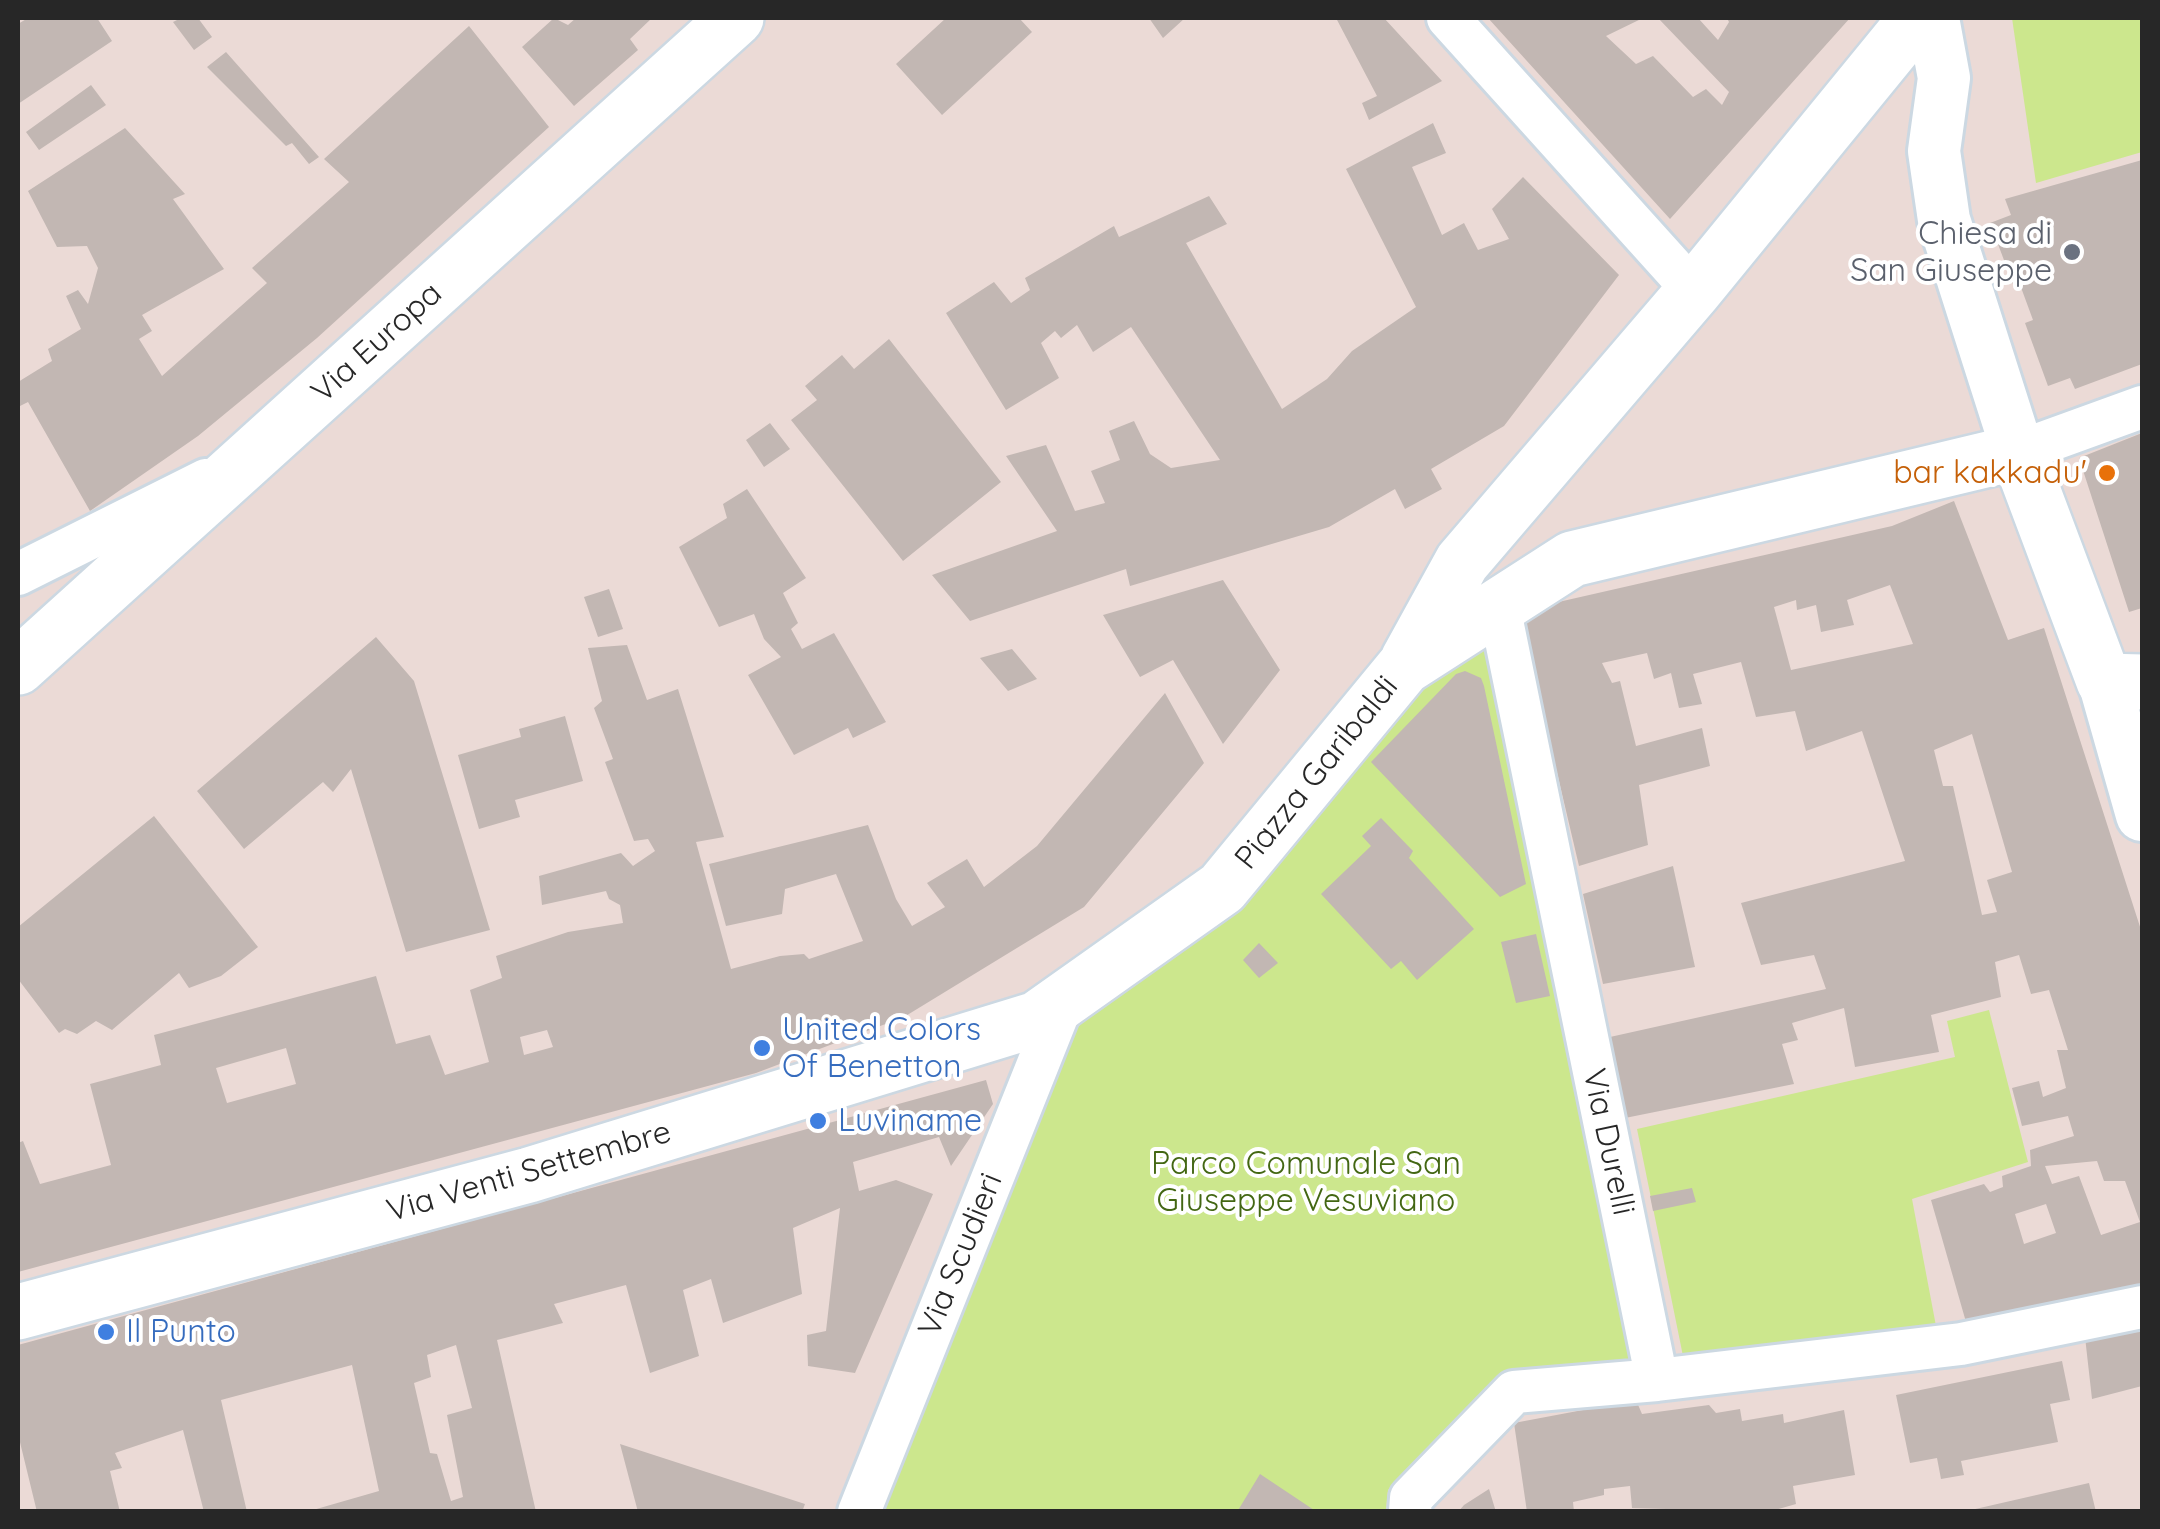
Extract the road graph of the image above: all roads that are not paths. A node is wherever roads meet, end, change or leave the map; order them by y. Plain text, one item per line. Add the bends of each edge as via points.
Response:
1 (736, 18) edge
2 (1448, 18) edge
3 (1917, 18) edge
4 (1934, 18) edge
5 (1694, 291) junction
6 (2142, 407) edge
7 (2018, 452) junction
8 (251, 458) junction
9 (18, 574) edge
10 (1499, 606) junction
11 (18, 667) edge
12 (1404, 667) junction
13 (2123, 682) edge
14 (2142, 815) edge
15 (1050, 1009) junction
16 (2142, 1307) edge
17 (18, 1312) edge
18 (1657, 1380) junction
19 (859, 1512) edge
20 (1410, 1512) edge

1 - 8 main road, Via Europa
2 - 5 street
3 - 5 main road
4 - 7 street via 1944,78 1934,151 1944,220
5 - 12 main road via 1462,562
6 - 7 street
7 - 10 main road, Piazza Garibaldi via 1572,560
7 - 13 main road
8 - 9 street
8 - 11 main road, Via Europa
10 - 12 main road, Piazza Garibaldi
10 - 18 street, Via Durelli
12 - 15 main road, Piazza Garibaldi via 1222,888
13 - 14 street
15 - 17 main road, Via Venti Settembre via 529,1175
15 - 19 street, Via Scudieri
16 - 18 street via 1961,1344
18 - 20 street via 1514,1392 1411,1498

